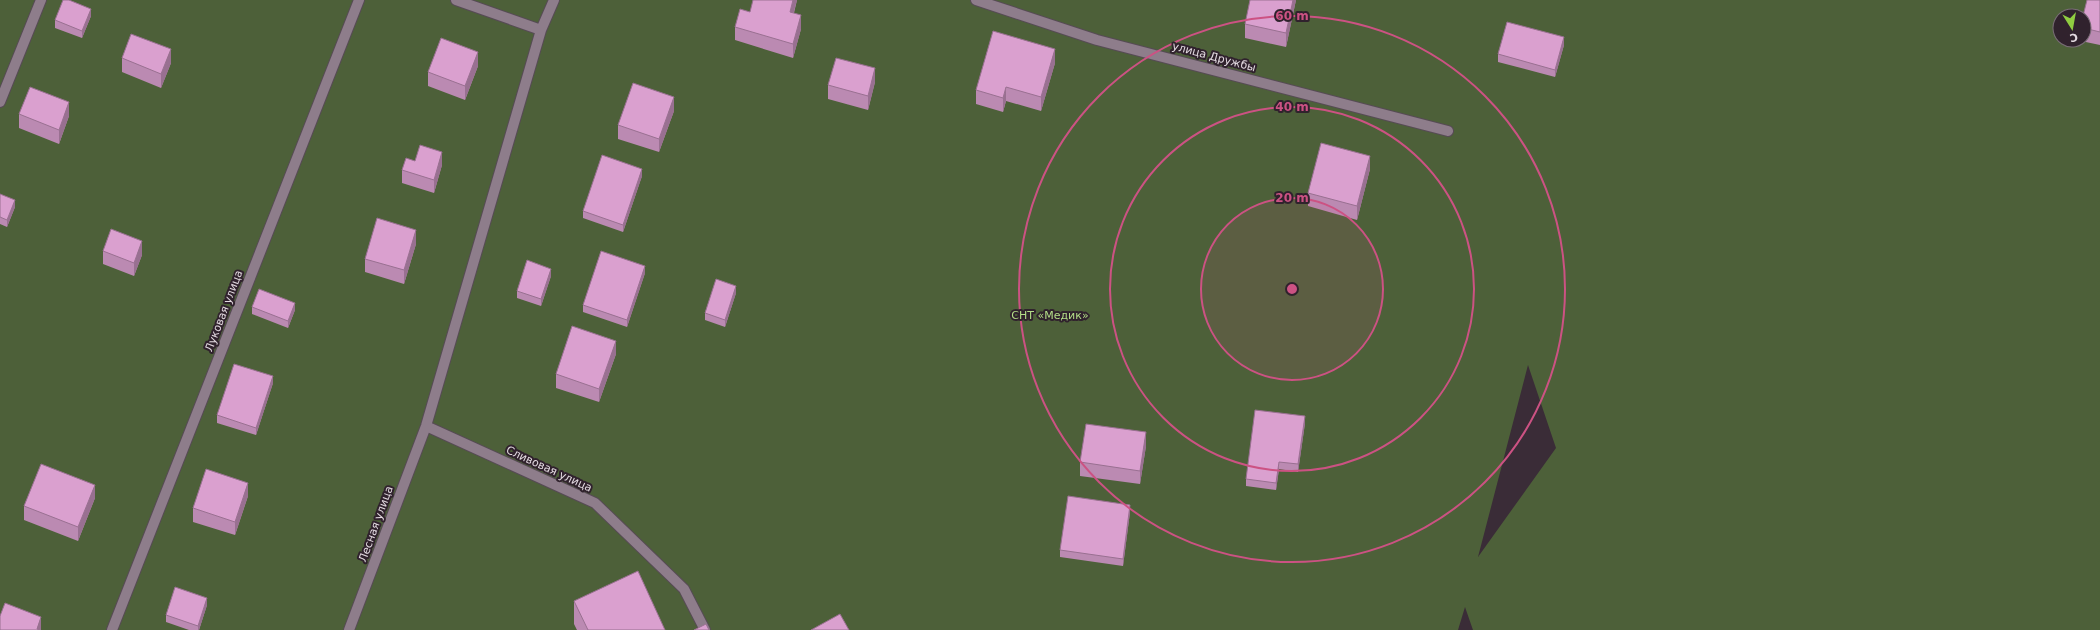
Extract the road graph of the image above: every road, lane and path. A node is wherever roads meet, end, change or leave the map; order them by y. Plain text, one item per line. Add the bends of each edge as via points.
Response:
1 (41, 0) edge
2 (359, 0) edge
3 (456, 0) edge
4 (554, 0) edge
5 (976, 0) edge
6 (541, 30) junction
7 (0, 102) edge
8 (1448, 131) dead end
9 (426, 426) junction
10 (112, 630) edge
11 (350, 630) edge
12 (705, 630) edge

1 - 7 street
2 - 10 street, Луковая улица
3 - 6 street
4 - 6 street, Лесная улица
5 - 8 street, улица Дружбы via 1097,40
6 - 9 street, Лесная улица
9 - 11 street, Лесная улица
9 - 12 street, Сливовая улица via 595,503 684,589

